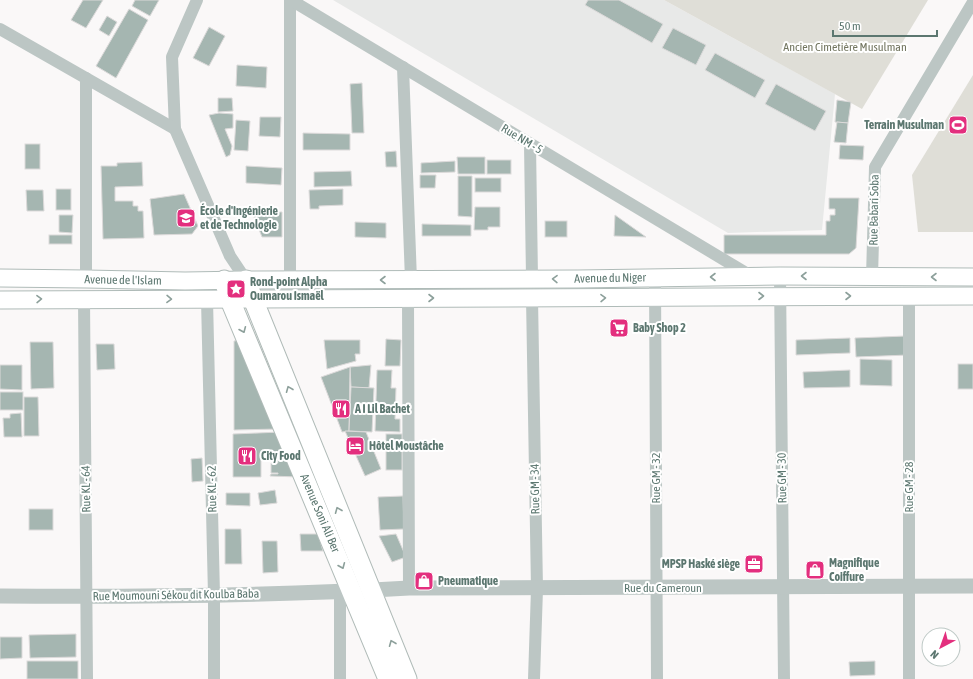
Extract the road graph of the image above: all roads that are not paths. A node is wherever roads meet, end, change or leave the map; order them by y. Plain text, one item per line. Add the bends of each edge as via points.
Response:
1 (198, 0) edge
2 (291, 0) edge
3 (973, 2) edge
4 (0, 29) edge
5 (403, 67) junction
6 (86, 78) junction
7 (175, 129) junction
8 (530, 144) junction
9 (230, 256) junction
10 (780, 276) junction
11 (872, 276) junction
12 (752, 277) junction
13 (973, 277) edge
14 (0, 278) edge
15 (532, 278) junction
16 (655, 278) junction
17 (86, 279) junction
18 (290, 279) junction
19 (224, 280) junction
20 (246, 280) junction
21 (411, 280) junction
22 (781, 296) junction
23 (909, 296) junction
24 (973, 296) edge
25 (656, 297) junction
26 (84, 298) junction
27 (408, 298) junction
28 (532, 298) junction
29 (253, 299) junction
30 (0, 300) edge
31 (207, 300) junction
32 (230, 300) junction
33 (973, 586) edge
34 (784, 587) junction
35 (909, 587) junction
36 (409, 588) junction
37 (657, 588) junction
38 (537, 589) junction
39 (371, 591) junction
40 (346, 592) junction
41 (214, 595) junction
42 (0, 596) edge
43 (88, 597) junction
44 (87, 679) edge
45 (214, 679) edge
46 (340, 679) edge
47 (388, 679) edge
48 (407, 679) edge
49 (534, 679) edge
50 (657, 679) edge
51 (784, 679) edge
52 (909, 679) edge

1 - 7 street via 172,57
2 - 5 street, Rue NM - 5
2 - 18 street
3 - 11 street, Rue Babari Soba via 875,167
4 - 6 street
5 - 8 street, Rue NM - 5
5 - 21 street
6 - 7 street
6 - 17 street
7 - 9 street
8 - 12 street, Rue NM - 5
8 - 15 street
9 - 19 street
9 - 20 street
11 -> 10 main road, Avenue du Niger
10 - 12 main road, Avenue du Niger
10 - 22 street, Rue GM - 30
13 -> 11 main road, Avenue du Niger
12 -> 16 main road, Avenue du Niger
14 - 17 main road, Avenue de l'Islam
16 -> 15 main road, Avenue du Niger
15 - 21 main road, Avenue du Niger
16 - 25 street, Rue GM - 32
17 - 19 main road, Avenue de l'Islam
18 - 20 main road, Avenue du Niger
21 -> 18 main road, Avenue du Niger
19 - 20 main road, Avenue de l'Islam
19 - 32 main road, Avenue Soni Ali Ber
20 - 29 main road, Avenue Soni Ali Ber
22 -> 23 main road, Avenue du Niger
25 -> 22 main road, Avenue du Niger
22 - 34 street, Rue GM - 30
23 - 24 main road, Avenue du Niger
23 - 35 street, Rue GM - 28
28 -> 25 main road, Avenue du Niger
25 - 37 street, Rue GM - 32
30 -> 26 main road, Avenue de l'Islam
26 -> 31 main road, Avenue de l'Islam
26 - 43 street, Rue KL - 64
27 -> 28 main road, Avenue du Niger
27 - 29 main road, Avenue du Niger
27 - 36 street
28 - 38 street, Rue GM - 34
29 - 32 main road
39 -> 29 main road, Avenue Soni Ali Ber
31 - 32 main road, Avenue de l'Islam
31 - 41 street, Rue KL - 62
32 -> 40 main road, Avenue Soni Ali Ber
33 - 35 street, Rue du Cameroun
34 - 35 street, Rue du Cameroun
34 - 37 street, Rue du Cameroun
34 - 51 street, Rue GM - 30
35 - 52 street, Rue GM - 28
36 - 38 street, Rue du Cameroun
36 - 39 street, Rue du Cameroun
37 - 38 street, Rue du Cameroun
37 - 50 street, Rue GM - 32
38 - 49 street, Rue GM - 34
39 - 40 street, Rue du Cameroun
48 -> 39 main road, Avenue Soni Ali Ber
40 - 41 street, Rue Moumouni Sékou dit Koulba Baba
40 - 46 street
40 - 47 main road, Avenue Soni Ali Ber
41 - 43 street, Rue Moumouni Sékou dit Koulba Baba
41 - 45 street, Rue KL - 62
42 - 43 street, Rue Moumouni Sékou dit Koulba Baba
43 - 44 street, Rue KL - 64

